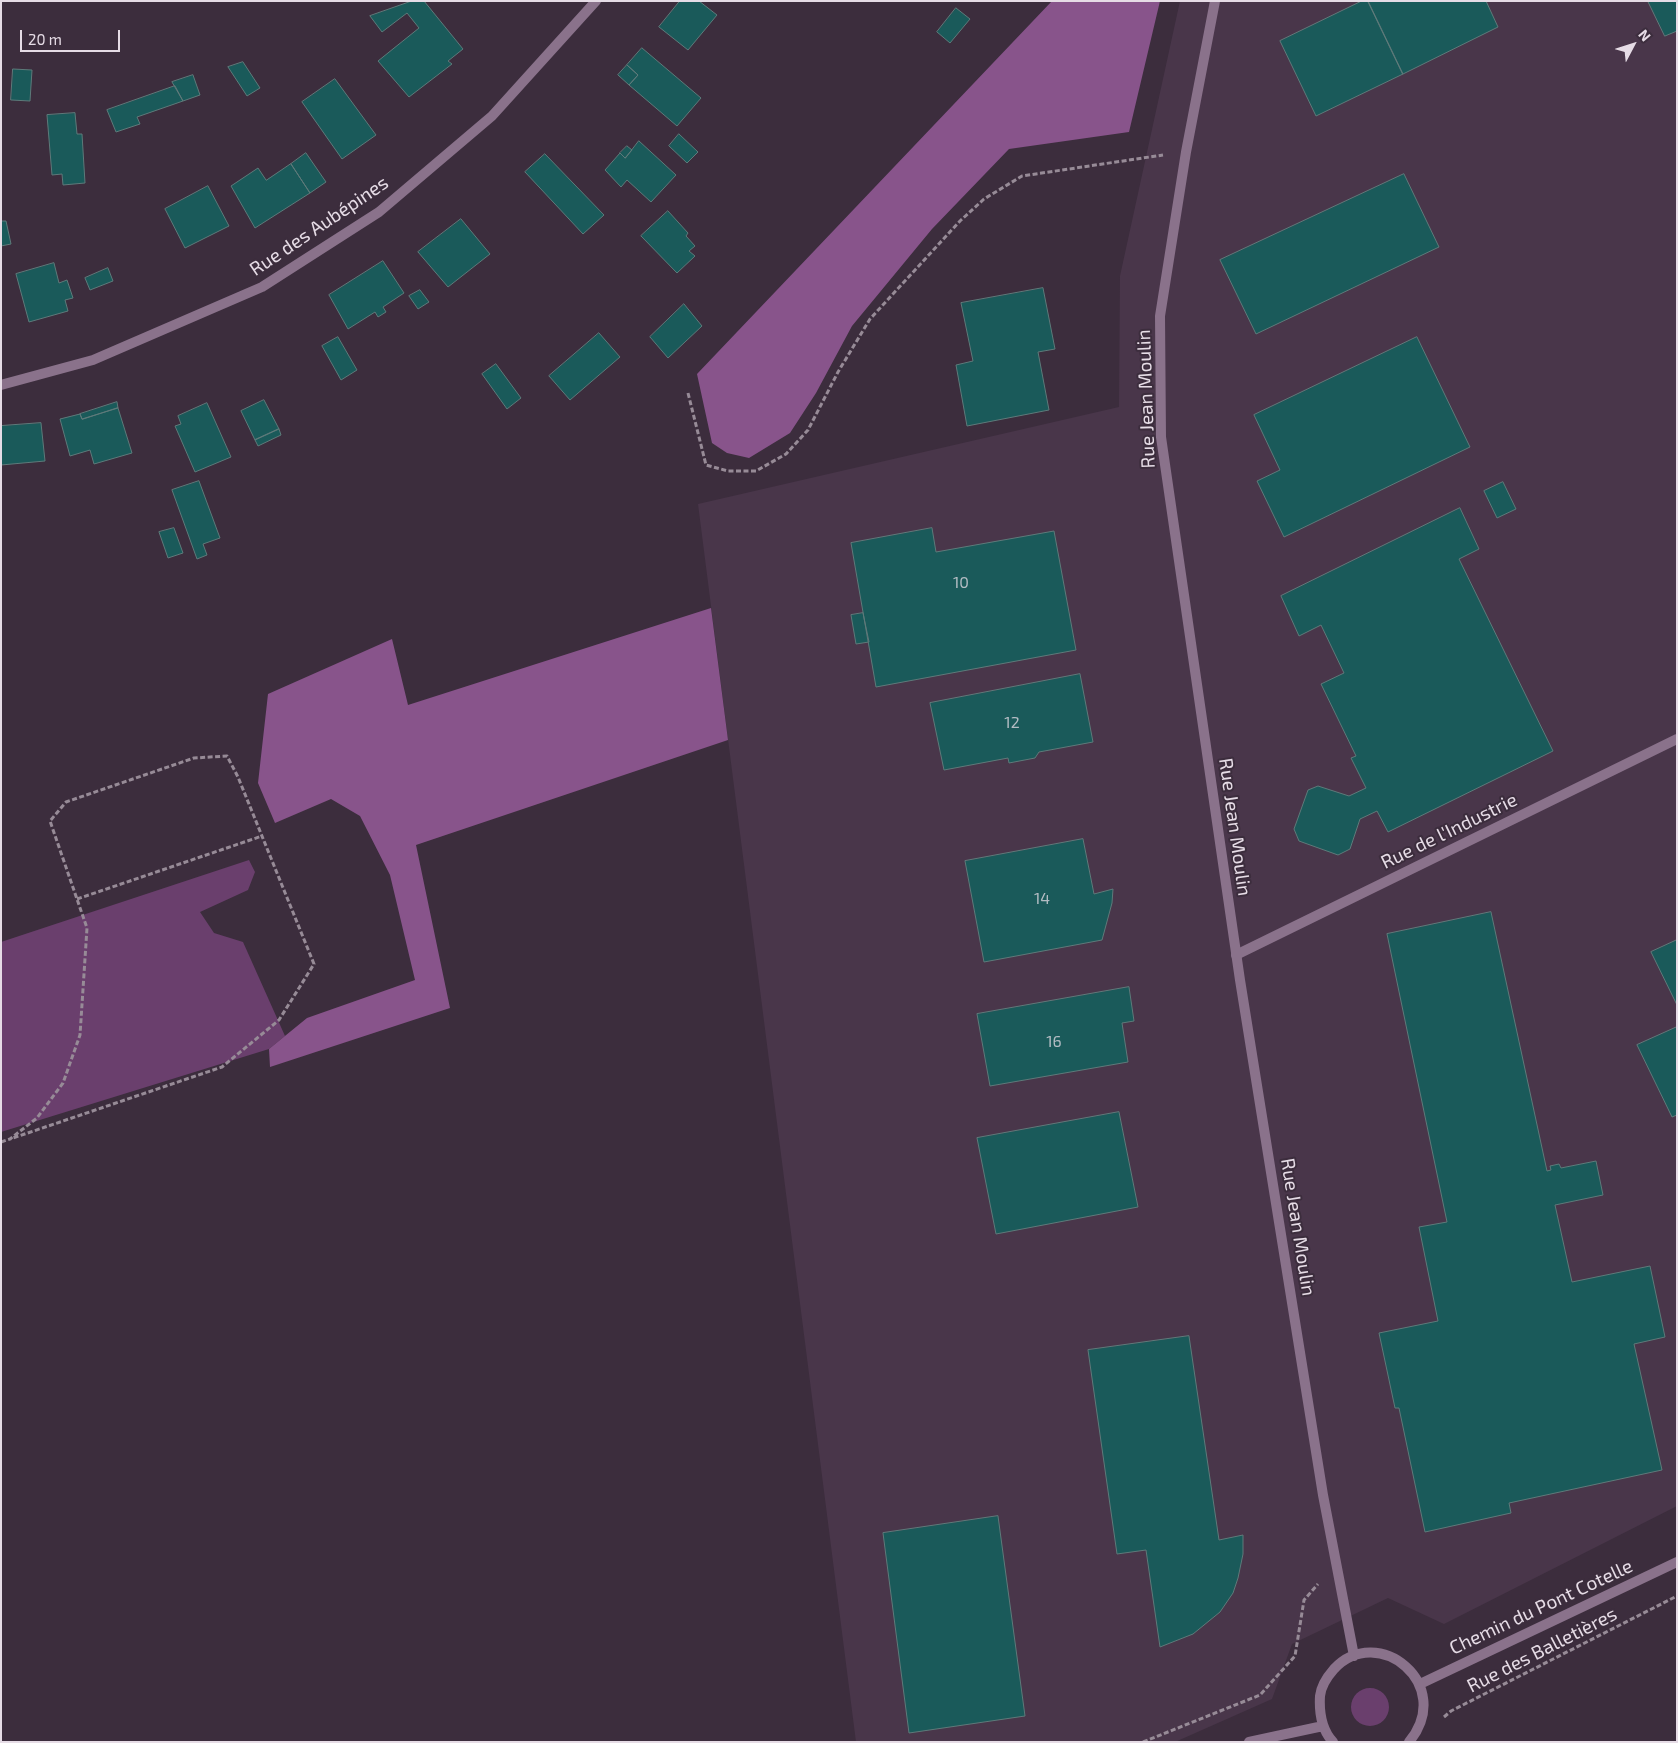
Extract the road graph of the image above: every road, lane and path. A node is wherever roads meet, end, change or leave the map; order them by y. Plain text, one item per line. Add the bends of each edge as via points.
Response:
1 (596, 1) edge
2 (1215, 1) edge
3 (1186, 152) junction
4 (1, 385) edge
5 (688, 394) dead end
6 (1677, 739) edge
7 (262, 836) junction
8 (77, 898) junction
9 (1236, 955) junction
10 (10, 1139) junction
11 (1, 1142) edge
12 (1677, 1562) edge
13 (1337, 1563) junction
14 (1677, 1596) edge
15 (1354, 1656) junction
16 (1420, 1684) junction
17 (1323, 1726) junction
18 (1420, 1726) junction
19 (1143, 1742) edge
20 (1249, 1742) edge
21 (1334, 1742) edge
22 (1409, 1742) edge

1 - 4 street, Rue des Aubépines via 492,116 379,212 262,287 93,360
2 - 3 street, Rue Jean Moulin
3 - 5 path via 1022,176 984,199 870,319 808,430 786,454 756,471 728,471 706,465
3 - 9 street, Rue Jean Moulin via 1160,316 1161,438
6 - 9 street, Rue de l'Industrie
7 - 8 path
7 - 8 path via 226,756 194,758 66,802 50,821
7 - 10 path via 314,964 279,1020 222,1067
8 - 10 path via 87,928 80,1035 63,1083 37,1118
9 - 13 street, Rue Jean Moulin via 1320,1476
10 - 11 path
12 - 16 street, Chemin du Pont Cotelle
13 - 15 street, Rue Jean Moulin
13 - 19 path via 1304,1600 1295,1656 1260,1695
14 - 18 path, Rue des Balletières via 1451,1711 1440,1720
15 - 16 street via 1385,1654 1411,1671
15 - 17 street via 1339,1664 1327,1677 1320,1692 1319,1710
16 - 18 street via 1424,1700
17 - 20 street
17 - 21 street
18 - 22 street

